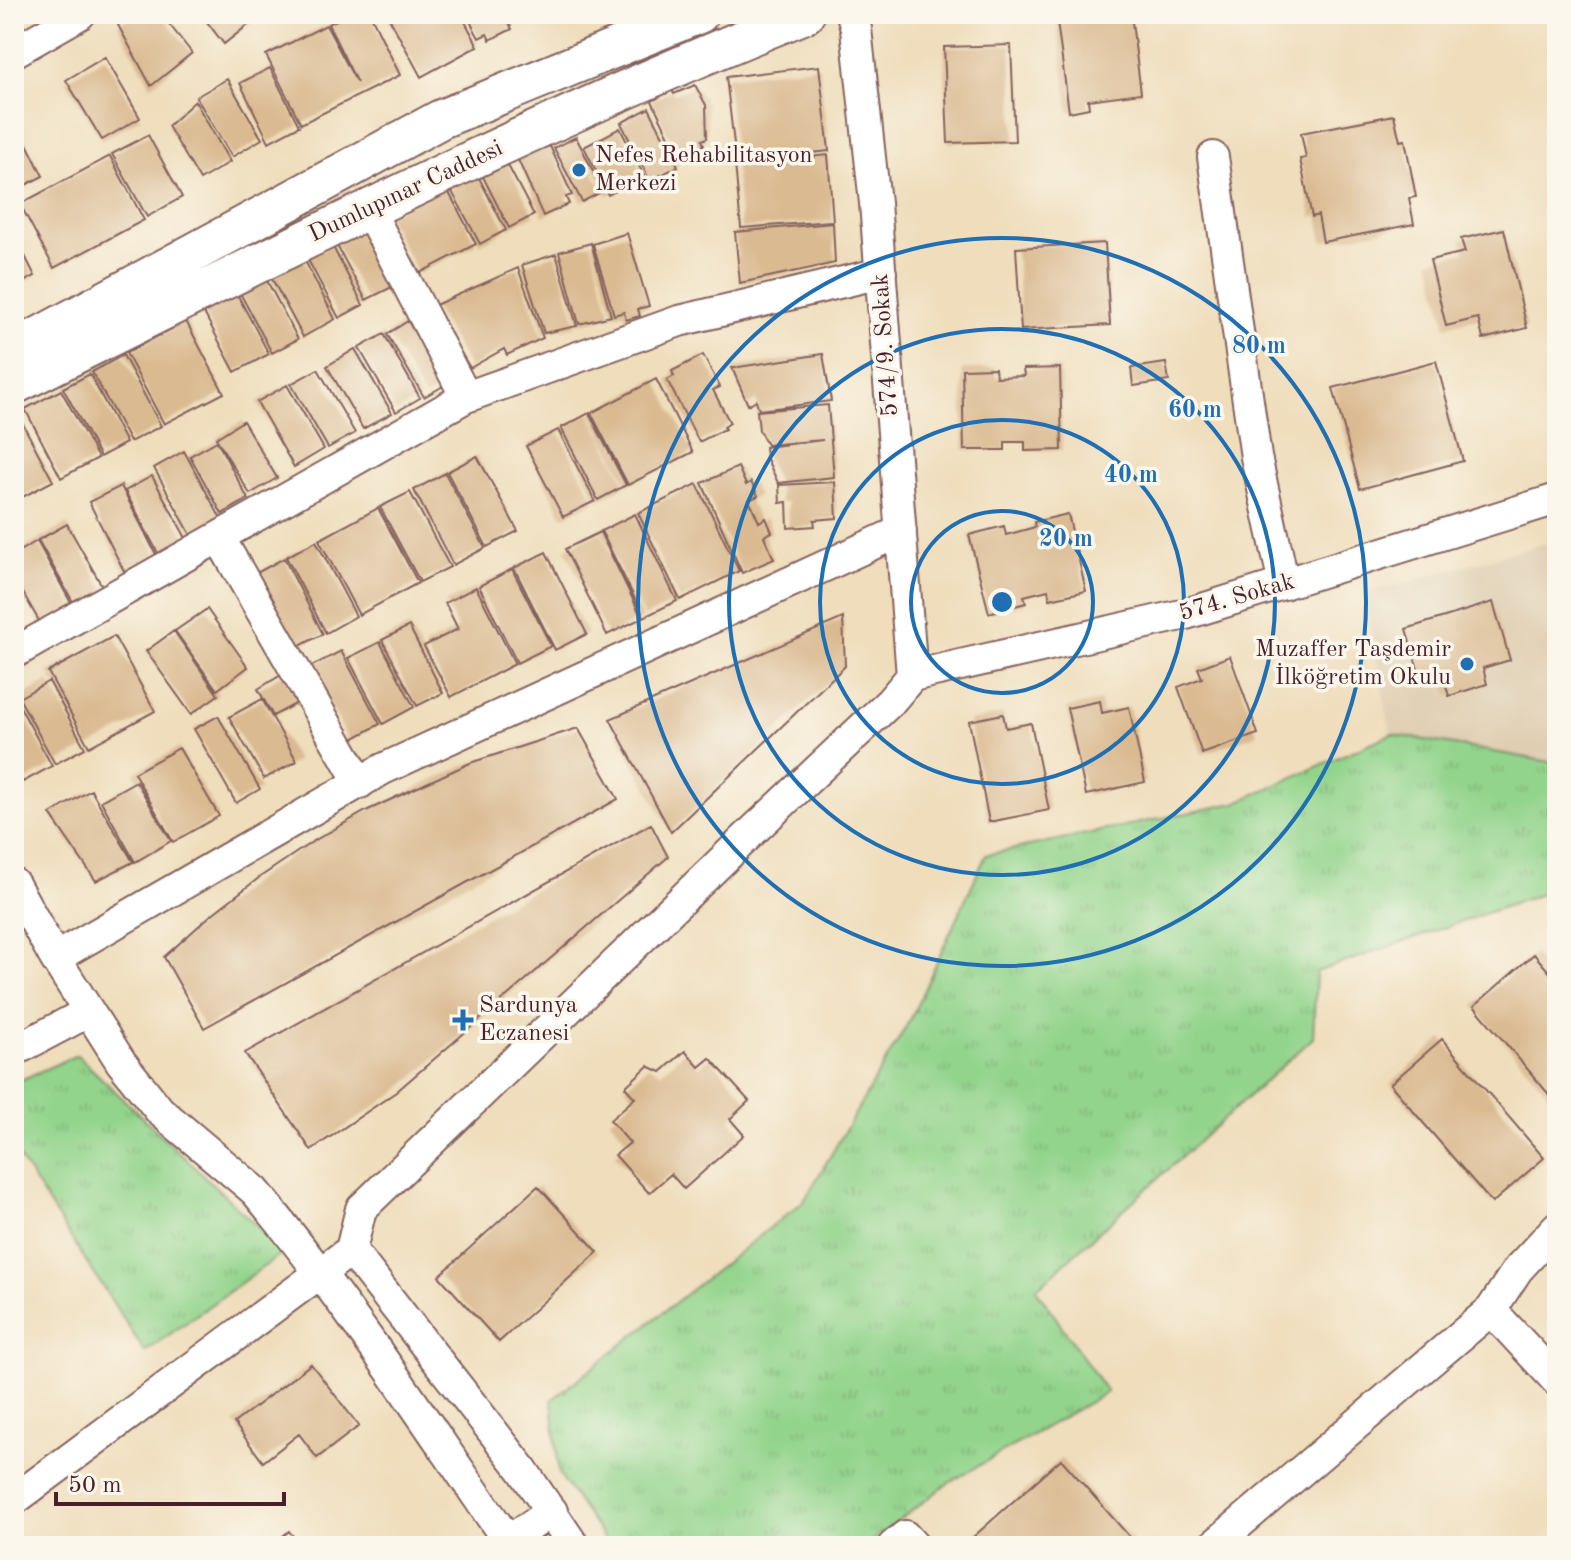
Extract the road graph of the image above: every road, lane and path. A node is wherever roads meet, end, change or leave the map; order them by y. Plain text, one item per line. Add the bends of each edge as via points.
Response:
1 (80, 14) edge
2 (699, 14) edge
3 (805, 14) edge
4 (852, 14) edge
5 (14, 52) edge
6 (1213, 157) dead end
7 (368, 208) junction
8 (881, 273) junction
9 (14, 350) edge
10 (14, 385) edge
11 (466, 397) junction
12 (1557, 499) edge
13 (901, 531) junction
14 (219, 537) junction
15 (1284, 584) junction
16 (14, 653) edge
17 (912, 676) junction
18 (360, 783) junction
19 (14, 884) edge
20 (55, 958) junction
21 (88, 1012) junction
22 (14, 1051) edge
23 (1557, 1227) edge
24 (351, 1250) junction
25 (321, 1274) junction
26 (1491, 1310) junction
27 (1557, 1381) edge
28 (14, 1500) edge
29 (552, 1511) junction
30 (505, 1543) edge
31 (574, 1546) edge
32 (893, 1546) edge
33 (914, 1546) edge
34 (1213, 1546) edge

1 - 5 street
2 - 9 street, Dumlupınar Caddesi via 441,119
3 - 7 street, Dumlupınar Caddesi via 682,63
4 - 8 street, 574/9. Sokak
6 - 15 street via 1256,457
7 - 10 street, Dumlupınar Caddesi
7 - 11 street
8 - 11 street via 679,321
8 - 13 street, 574/9. Sokak
11 - 14 street
12 - 15 street, 574. Sokak
13 - 17 street, 574/9. Sokak
13 - 18 street
14 - 16 street
14 - 18 street
15 - 17 street, 574. Sokak via 1186,614
17 - 24 street via 361,1209
18 - 20 street
19 - 20 street
20 - 21 street
21 - 22 street
21 - 25 street via 160,1111 255,1191
23 - 26 street via 1518,1269
24 - 25 street
24 - 29 street
25 - 28 street
25 - 30 street
26 - 27 street
26 - 34 street
29 - 30 street
29 - 31 street
32 - 33 street via 905,1536

